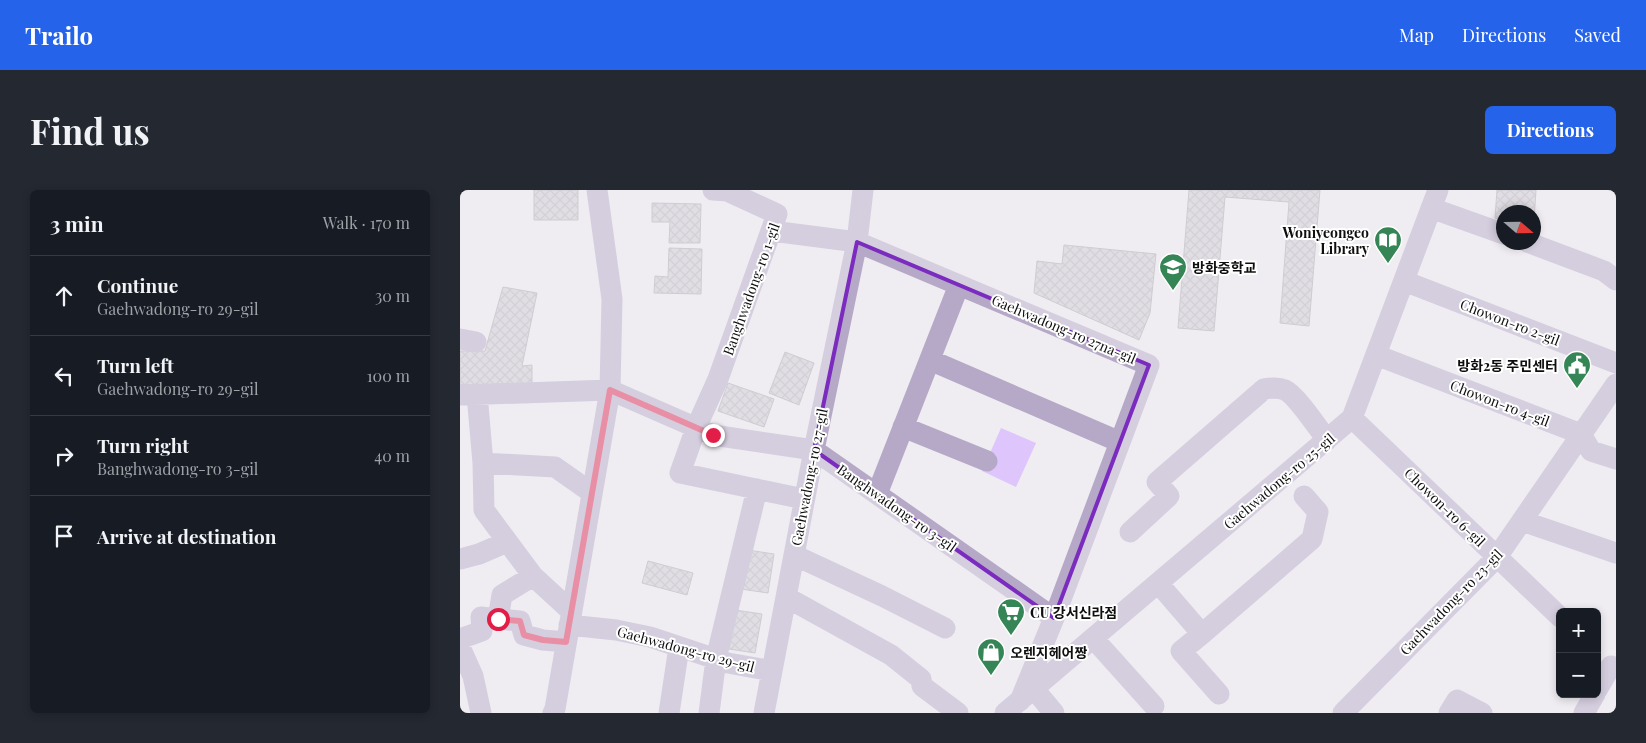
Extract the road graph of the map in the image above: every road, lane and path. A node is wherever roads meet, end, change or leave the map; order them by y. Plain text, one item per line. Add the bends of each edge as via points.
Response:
1 (597, 190) edge
2 (713, 190) edge
3 (864, 190) edge
4 (1434, 199) edge
5 (1496, 230) edge
6 (772, 231) junction
7 (857, 242) junction
8 (1541, 247) edge
9 (1616, 280) edge
10 (1404, 281) junction
11 (959, 285) junction
12 (1376, 355) junction
13 (930, 360) junction
14 (1616, 362) edge
15 (1616, 384) edge
16 (610, 390) junction
17 (469, 395) edge
18 (1352, 418) junction
19 (903, 427) junction
20 (696, 428) junction
21 (1581, 434) junction
22 (1327, 440) junction
23 (1120, 442) junction
24 (814, 450) junction
25 (1616, 459) edge
26 (987, 461) dead end
27 (483, 463) junction
28 (756, 489) junction
29 (592, 493) junction
30 (877, 494) junction
31 (1304, 496) dead end
32 (804, 499) junction
33 (1522, 521) junction
34 (1130, 532) dead end
35 (507, 542) junction
36 (1616, 553) edge
37 (794, 555) junction
38 (1497, 557) junction
39 (460, 558) edge
40 (533, 576) junction
41 (1158, 584) junction
42 (786, 598) junction
43 (1556, 613) edge
44 (1054, 618) junction
45 (498, 619) junction
46 (569, 626) junction
47 (945, 628) dead end
48 (1202, 634) junction
49 (1093, 638) junction
50 (460, 639) edge
51 (460, 647) edge
52 (680, 647) junction
53 (716, 659) junction
54 (1608, 662) edge
55 (772, 671) junction
56 (1601, 680) edge
57 (1219, 694) dead end
58 (1593, 698) edge
59 (1020, 701) edge
60 (1154, 706) dead end
61 (481, 713) edge
62 (553, 713) edge
63 (669, 713) edge
64 (708, 713) edge
65 (764, 713) edge
66 (958, 713) edge
67 (1054, 713) edge
68 (1343, 713) edge
69 (1449, 713) edge
70 (1482, 713) edge
71 (1584, 713) edge

1 - 16 street via 612,299
2 - 6 street, Banghwadong-ro 1-gil via 727,191 777,214
3 - 7 street, Gaehwadong-ro 27-gil
4 - 5 street, Gaehwadong-ro 25-gil
4 - 10 street, Gaehwadong-ro 25-gil
6 - 7 street
6 - 20 street, Banghwadong-ro 1-gil via 718,379
7 - 11 street, Gaehwadong-ro 27na-gil
7 - 24 street, Gaehwadong-ro 27-gil
8 - 9 street via 1604,271
10 - 12 street, Gaehwadong-ro 25-gil
10 - 14 street, Chowon-ro 2-gil
11 - 13 street
11 - 23 street, Gaehwadong-ro 27na-gil via 1149,365
12 - 18 street, Gaehwadong-ro 25-gil
12 - 21 street, Chowon-ro 4-gil
13 - 19 street
13 - 23 street
15 - 21 street, Gaehwadong-ro 23-gil
16 - 17 street, Banghwadong-ro 3-gil
16 - 20 street, Banghwadong-ro 3-gil
16 - 29 street
17 - 27 street, Banghwadong-ro 3-gil
18 - 22 street, Gaehwadong-ro 25-gil
18 - 38 street, Chowon-ro 6-gil
19 - 26 street
19 - 30 street
20 - 24 street, Banghwadong-ro 3-gil via 713,435
20 - 28 street via 680,473
21 - 25 street via 1591,451
21 - 33 street, Gaehwadong-ro 23-gil
22 - 34 street via 1293,396 1285,390 1264,389 1157,482 1169,496
22 - 41 street, Gaehwadong-ro 25-gil
23 - 44 street, Gaehwadong-ro 27na-gil
24 - 30 street, Banghwadong-ro 3-gil
24 - 32 street, Gaehwadong-ro 27-gil
27 - 29 street via 555,467
27 - 35 street, Banghwadong-ro 3-gil via 484,510
28 - 32 street
28 - 53 street
29 - 46 street
30 - 44 street, Banghwadong-ro 3-gil
31 - 48 street via 1318,512 1312,539
32 - 37 street, Gaehwadong-ro 27-gil
33 - 36 street
33 - 38 street, Gaehwadong-ro 23-gil
35 - 39 street via 480,554
35 - 40 street, Banghwadong-ro 3-gil
37 - 42 street, Gaehwadong-ro 27-gil
37 - 47 street
38 - 43 street, Chowon-ro 6-gil
38 - 68 street, Gaehwadong-ro 23-gil
40 - 45 street via 502,595
40 - 46 street, Banghwadong-ro 3-gil
41 - 48 street
41 - 49 street, Gaehwadong-ro 25-gil
42 - 55 street, Gaehwadong-ro 27-gil
42 - 66 street via 891,655 922,678 922,686
44 - 59 street, Gaehwadong-ro 27na-gil
45 - 46 street, Gaehwadong-ro 29-gil via 520,621 524,635 543,640
45 - 50 street via 480,617 482,631
46 - 52 street, Gaehwadong-ro 29-gil via 616,630
46 - 62 street
48 - 57 street via 1181,651
49 - 59 street, Gaehwadong-ro 25-gil
49 - 60 street
51 - 61 street via 473,676
52 - 53 street, Gaehwadong-ro 29-gil
52 - 63 street
53 - 55 street, Gaehwadong-ro 29-gil
53 - 64 street
54 - 56 street
55 - 65 street, Gaehwadong-ro 27-gil
58 - 71 street
59 - 67 street
69 - 70 street via 1457,700

